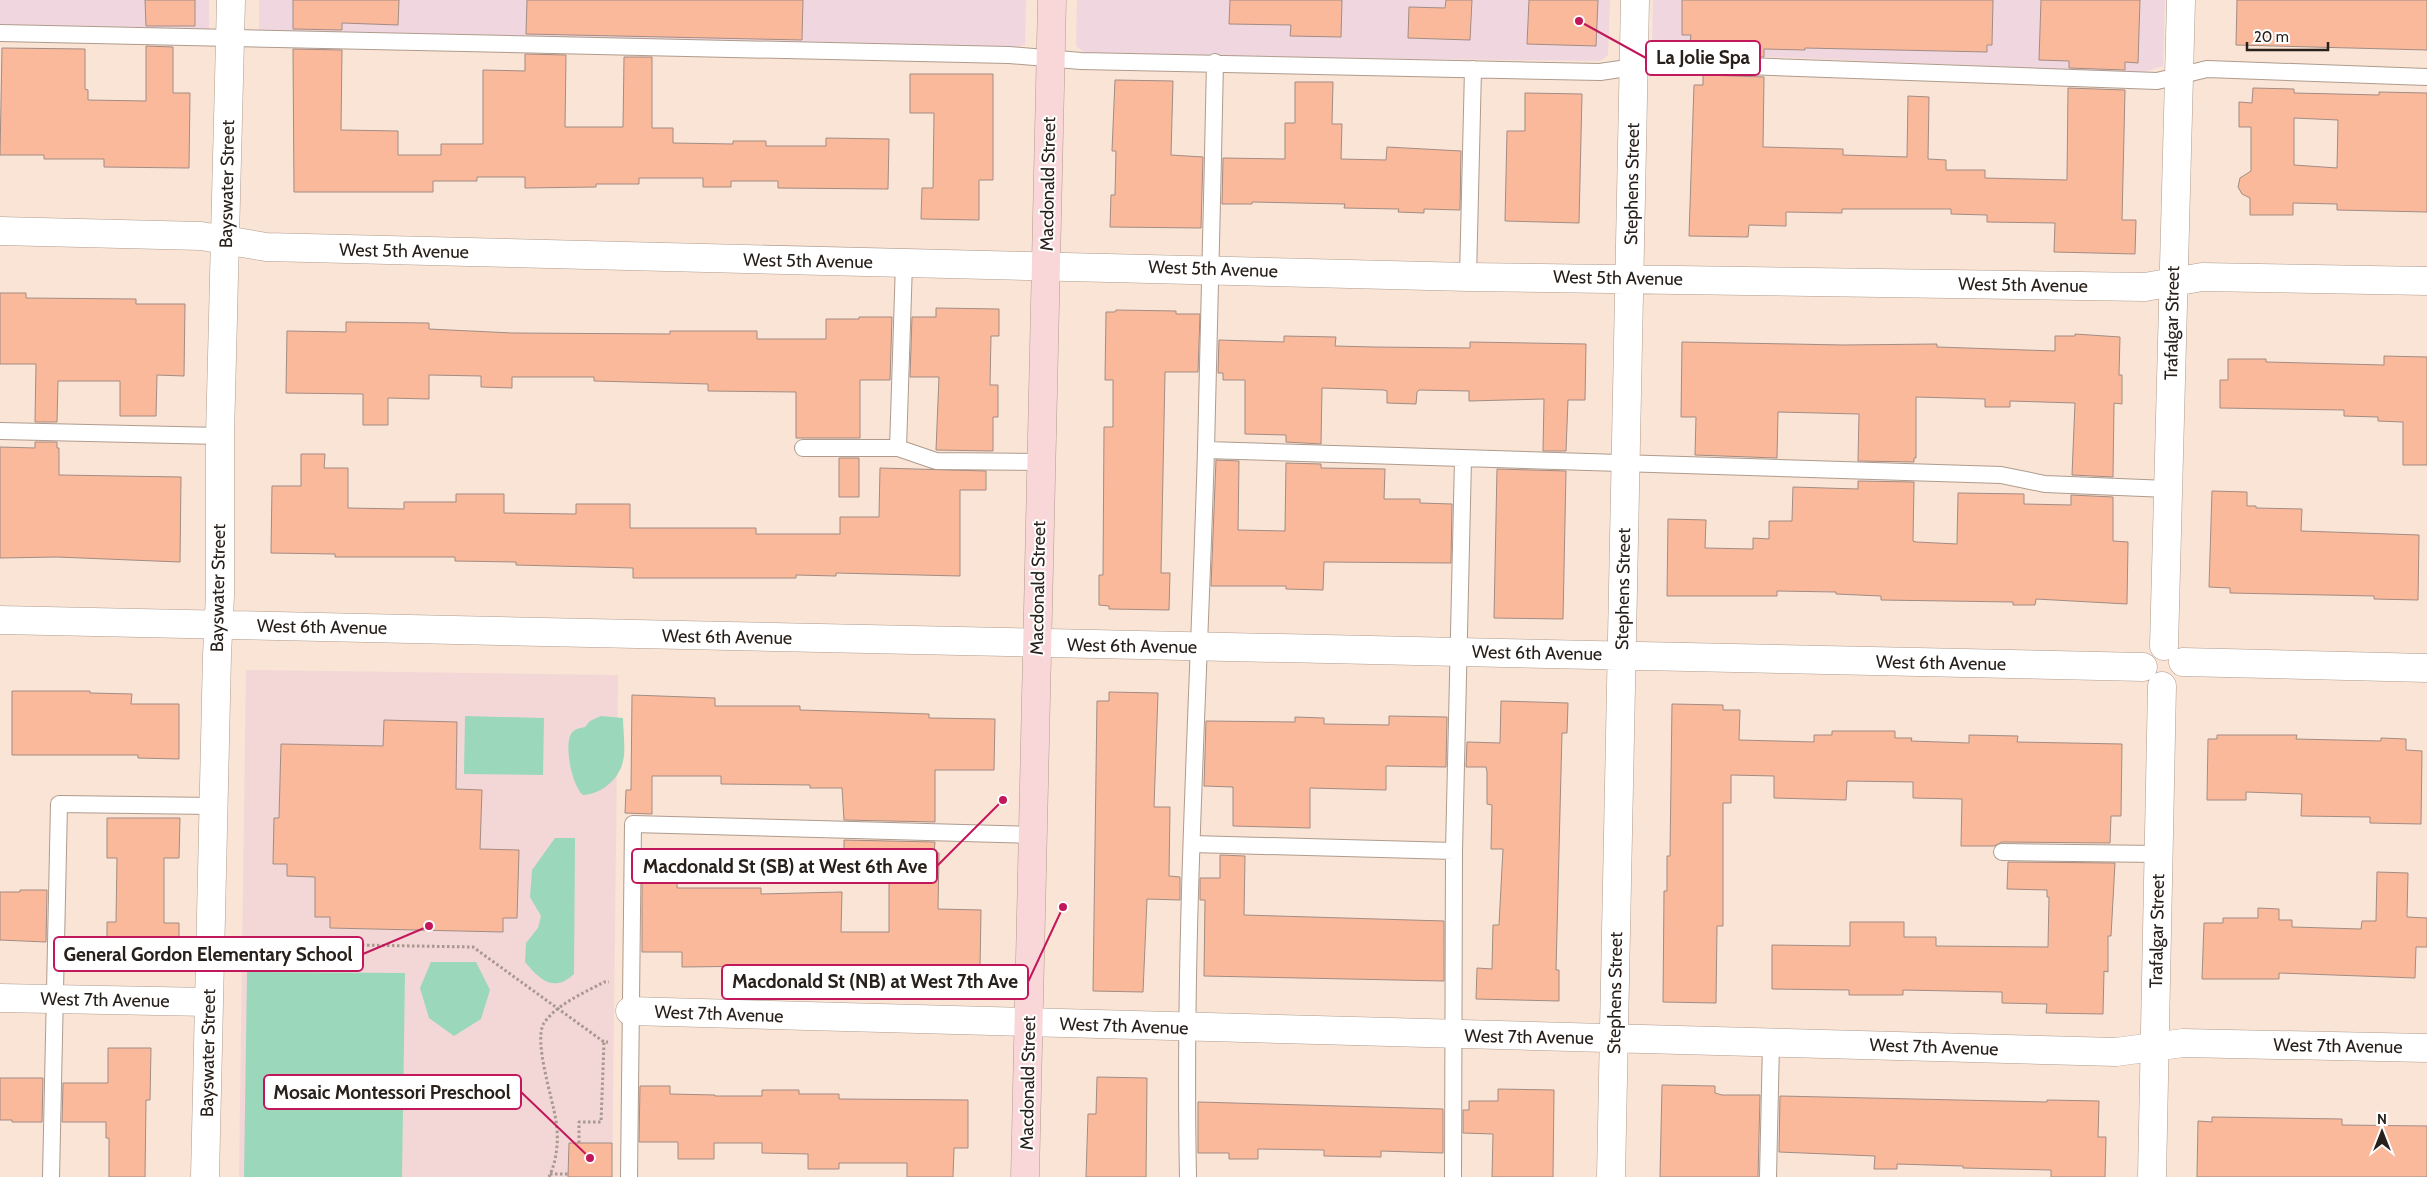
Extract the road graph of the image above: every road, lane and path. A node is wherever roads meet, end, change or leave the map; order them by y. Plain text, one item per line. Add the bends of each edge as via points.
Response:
1 (231, 0) edge
2 (1052, 0) edge
3 (1635, 0) edge
4 (2181, 0) edge
5 (0, 33) edge
6 (230, 38) junction
7 (1051, 58) junction
8 (1215, 62) junction
9 (1634, 68) junction
10 (1473, 69) junction
11 (2179, 75) junction
12 (2427, 77) edge
13 (0, 231) edge
14 (226, 241) junction
15 (904, 263) junction
16 (1046, 265) junction
17 (1210, 269) junction
18 (1468, 276) junction
19 (1630, 278) junction
20 (2427, 281) edge
21 (2174, 282) junction
22 (0, 431) edge
23 (220, 436) junction
24 (803, 448) dead end
25 (898, 448) junction
26 (1206, 450) junction
27 (1463, 459) junction
28 (1040, 462) junction
29 (1626, 465) junction
30 (2168, 489) junction
31 (0, 620) edge
32 (218, 625) junction
33 (1037, 644) junction
34 (1199, 646) junction
35 (1458, 651) junction
36 (2174, 654) junction
37 (1622, 655) junction
38 (2427, 668) edge
39 (2153, 676) junction
40 (214, 806) junction
41 (1034, 835) junction
42 (1192, 844) junction
43 (1454, 851) junction
44 (2002, 852) dead end
45 (2159, 854) junction
46 (242, 943) dead end
47 (630, 982) junction
48 (0, 998) edge
49 (56, 999) junction
50 (209, 1002) junction
51 (558, 1009) junction
52 (630, 1011) junction
53 (1029, 1023) junction
54 (1187, 1027) junction
55 (1454, 1035) junction
56 (1614, 1039) junction
57 (604, 1042) junction
58 (630, 1042) junction
59 (1771, 1043) junction
60 (2154, 1046) junction
61 (2427, 1048) edge
62 (579, 1143) dead end
63 (568, 1174) dead end
64 (549, 1176) edge
65 (51, 1177) edge
66 (206, 1177) edge
67 (630, 1177) edge
68 (1025, 1177) edge
69 (1188, 1177) edge
70 (1452, 1177) edge
71 (1611, 1177) edge
72 (1768, 1177) edge
73 (2152, 1177) edge

1 - 6 street, Bayswater Street
2 - 7 street, Macdonald Street
3 - 9 street, Stephens Street
4 - 11 street, Trafalgar Street
5 - 6 lane
6 - 7 lane
6 - 14 street, Bayswater Street
7 - 8 lane
7 - 16 street, Macdonald Street
8 - 10 lane
8 - 17 lane
9 - 10 lane via 1600,72
9 - 11 lane via 1661,63 2158,81
9 - 19 street, Stephens Street
10 - 18 lane
11 - 12 lane via 2207,69
11 - 21 street, Trafalgar Street
13 - 14 street, West 5th Avenue via 201,236
14 - 15 street, West 5th Avenue via 266,247
14 - 23 street, Bayswater Street
15 - 16 street, West 5th Avenue
15 - 25 lane
16 - 17 street, West 5th Avenue
16 - 28 street, Macdonald Street
17 - 18 street, West 5th Avenue
17 - 26 lane
18 - 19 street, West 5th Avenue
19 - 21 street, West 5th Avenue via 2145,288
19 - 29 street, Stephens Street
20 - 21 street, West 5th Avenue via 2202,277
21 - 30 street, Trafalgar Street
22 - 23 lane
23 - 32 street, Bayswater Street
24 - 25 lane
25 - 28 lane via 936,461
26 - 27 lane
26 - 34 lane
27 - 29 lane
27 - 35 lane
28 - 33 street, Macdonald Street
29 - 30 lane via 2001,475 2045,484
29 - 37 street, Stephens Street
30 - 36 street, Trafalgar Street
31 - 32 street, West 6th Avenue
32 - 33 street, West 6th Avenue
32 - 40 street, Bayswater Street
33 - 34 street, West 6th Avenue
33 - 41 street, Macdonald Street
34 - 35 street, West 6th Avenue
34 - 42 lane
35 - 37 street, West 6th Avenue
35 - 43 lane
36 - 38 street
36 - 39 street via 2151,649 2146,654
36 - 39 street via 2178,679 2168,685
37 - 39 street, West 6th Avenue
37 - 56 street, Stephens Street
39 - 45 street, Trafalgar Street
40 - 49 lane via 59,804
40 - 50 street, Bayswater Street
41 - 47 lane via 633,824
41 - 53 street, Macdonald Street
42 - 43 lane
42 - 54 lane
43 - 55 lane
44 - 45 lane
45 - 60 street, Trafalgar Street
46 - 51 path via 473,948
47 - 51 path via 604,982
47 - 52 lane
48 - 49 street, West 7th Avenue
49 - 50 street, West 7th Avenue
49 - 65 lane
50 - 66 street, Bayswater Street
51 - 57 path
51 - 64 path via 544,1024 540,1040 557,1123 556,1157
52 - 53 street, West 7th Avenue
52 - 58 lane
53 - 54 street, West 7th Avenue
53 - 68 street, Macdonald Street
54 - 55 street, West 7th Avenue
54 - 69 lane
55 - 56 street, West 7th Avenue
55 - 70 lane
56 - 59 street, West 7th Avenue
56 - 71 street, Stephens Street
57 - 58 path
57 - 62 path via 602,1122 580,1122
58 - 67 lane
59 - 60 street, West 7th Avenue via 2116,1052
59 - 72 lane
60 - 61 street, West 7th Avenue via 2183,1043
60 - 73 street, Trafalgar Street
63 - 64 path

